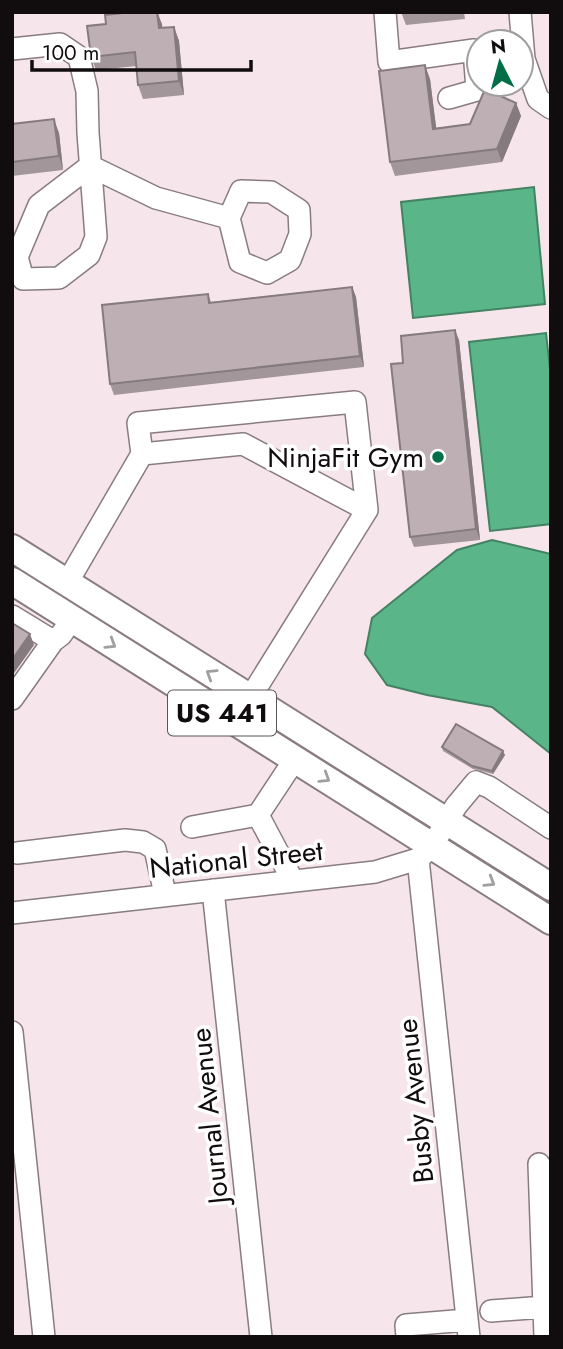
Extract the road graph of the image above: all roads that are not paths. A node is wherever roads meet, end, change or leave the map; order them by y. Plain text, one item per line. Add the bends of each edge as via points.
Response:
1 (384, 12) edge
2 (12, 49) edge
3 (465, 51) edge
4 (465, 93) edge
5 (535, 94) edge
6 (449, 98) dead end
7 (551, 108) edge
8 (90, 166) junction
9 (229, 218) dead end
10 (142, 454) junction
11 (367, 510) junction
12 (23, 555) edge
13 (13, 583) edge
14 (67, 583) junction
15 (12, 616) edge
16 (72, 619) junction
17 (53, 641) junction
18 (250, 698) junction
19 (12, 699) edge
20 (295, 759) junction
21 (258, 815) junction
22 (446, 821) junction
23 (192, 827) dead end
24 (551, 828) edge
25 (425, 852) junction
26 (18, 853) dead end
27 (293, 881) junction
28 (551, 887) edge
29 (213, 890) junction
30 (165, 894) junction
31 (12, 914) edge
32 (551, 921) edge
33 (12, 1032) edge
34 (539, 1164) dead end
35 (544, 1307) junction
36 (491, 1311) dead end
37 (468, 1328) edge
38 (44, 1337) edge
39 (261, 1337) edge
40 (407, 1337) edge
41 (545, 1337) edge

1 - 3 street via 389,62
2 - 8 street via 60,44 79,57 87,91
4 - 6 street
5 - 7 street
8 - 8 street via 96,237 89,255 59,278 23,279 16,257 39,205
8 - 9 street via 156,198
10 - 11 street via 243,444
10 - 11 street via 138,424 355,402
10 - 14 street
11 - 18 street
12 - 13 street
12 - 14 main road, US 441
13 - 16 main road, US 441
18 -> 14 main road, US 441
15 - 17 street
16 - 17 street
16 -> 20 main road, US 441
17 - 19 street
18 - 22 main road, US 441
20 - 21 street
20 -> 25 main road, US 441
21 - 23 street
21 - 27 street
22 - 24 street via 476,782
22 - 25 street
22 - 28 main road, US 441
25 - 27 street, National Street via 375,872
25 -> 32 main road, US 441
25 - 37 street, Busby Avenue
26 - 30 street via 125,840 143,842 155,849
27 - 29 street, National Street
29 - 30 street, National Street
29 - 39 street, Journal Avenue
30 - 31 street, National Street
33 - 38 street
34 - 35 street
35 - 36 street
35 - 41 street
37 - 40 street via 406,1325

